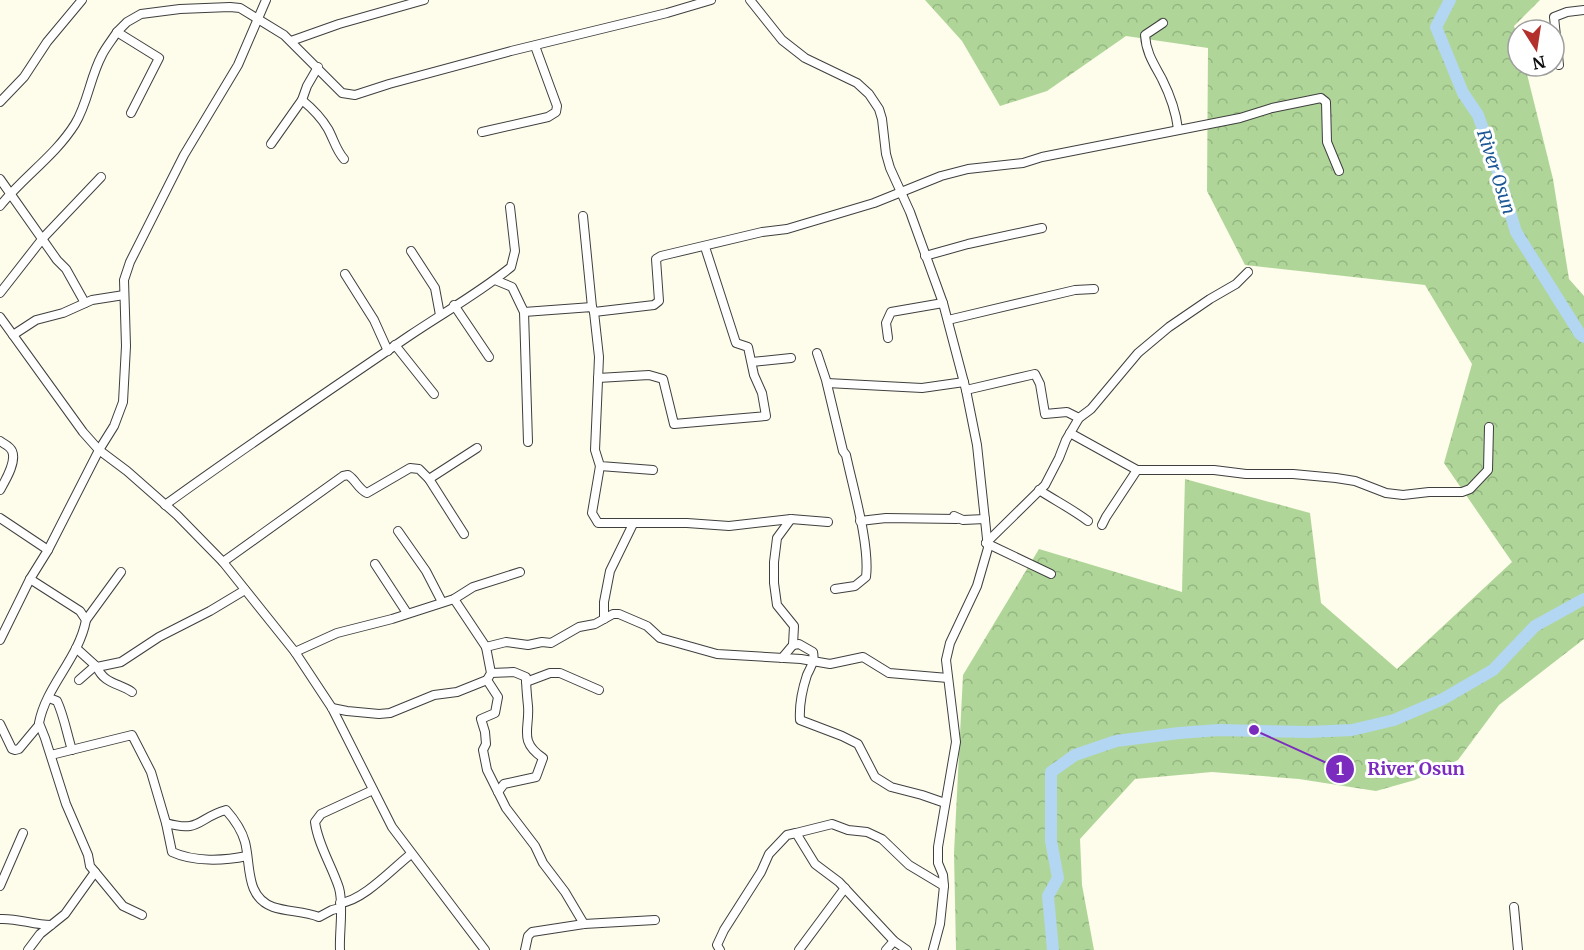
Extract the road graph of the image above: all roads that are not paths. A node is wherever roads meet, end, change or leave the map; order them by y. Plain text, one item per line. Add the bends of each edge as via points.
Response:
1 (82, 0) edge
2 (266, 0) edge
3 (424, 0) edge
4 (711, 0) edge
5 (750, 0) edge
6 (1584, 10) edge
7 (1554, 18) edge
8 (257, 20) junction
9 (1164, 23) dead end
10 (117, 32) junction
11 (291, 41) junction
12 (535, 46) junction
13 (318, 67) junction
14 (302, 100) junction
15 (0, 102) edge
16 (131, 113) dead end
17 (1178, 129) junction
18 (482, 132) dead end
19 (272, 144) dead end
20 (344, 159) dead end
21 (1339, 171) dead end
22 (101, 177) dead end
23 (0, 179) edge
24 (11, 192) junction
25 (900, 194) junction
26 (0, 206) edge
27 (510, 207) dead end
28 (583, 216) dead end
29 (1042, 228) dead end
30 (43, 238) junction
31 (705, 247) junction
32 (411, 251) dead end
33 (925, 256) junction
34 (1248, 272) dead end
35 (345, 274) dead end
36 (495, 280) junction
37 (1094, 289) dead end
38 (0, 293) edge
39 (124, 295) junction
40 (85, 303) junction
41 (943, 303) junction
42 (454, 305) junction
43 (593, 309) junction
44 (524, 312) junction
45 (440, 315) junction
46 (0, 318) edge
47 (948, 320) junction
48 (13, 335) junction
49 (888, 338) dead end
50 (392, 348) junction
51 (817, 353) dead end
52 (489, 357) dead end
53 (791, 358) dead end
54 (752, 362) junction
55 (598, 378) junction
56 (826, 383) junction
57 (965, 386) junction
58 (434, 394) dead end
59 (1079, 418) junction
60 (1489, 427) dead end
61 (1070, 433) junction
62 (0, 441) edge
63 (528, 442) dead end
64 (477, 448) dead end
65 (99, 450) junction
66 (600, 466) junction
67 (653, 470) dead end
68 (1137, 470) junction
69 (429, 479) junction
70 (0, 490) edge
71 (1039, 490) junction
72 (165, 505) junction
73 (0, 518) edge
74 (791, 519) junction
75 (985, 519) junction
76 (860, 521) junction
77 (1088, 521) dead end
78 (828, 522) dead end
79 (633, 524) junction
80 (1102, 525) dead end
81 (398, 531) dead end
82 (464, 534) dead end
83 (986, 543) junction
84 (48, 550) junction
85 (223, 562) junction
86 (375, 564) dead end
87 (121, 572) dead end
88 (520, 572) dead end
89 (1051, 574) dead end
90 (30, 579) junction
91 (245, 590) junction
92 (835, 590) dead end
93 (454, 599) junction
94 (442, 602) junction
95 (407, 613) junction
96 (604, 619) junction
97 (86, 620) junction
98 (0, 640) edge
99 (793, 645) junction
100 (486, 647) junction
101 (76, 648) junction
102 (295, 652) junction
103 (782, 657) junction
104 (815, 661) junction
105 (96, 666) junction
106 (489, 676) junction
107 (948, 678) junction
108 (79, 680) dead end
109 (526, 682) junction
110 (598, 690) dead end
111 (132, 692) dead end
112 (49, 698) junction
113 (332, 708) junction
114 (0, 724) edge
115 (39, 725) junction
116 (72, 750) junction
117 (51, 756) junction
118 (373, 790) junction
119 (498, 792) junction
120 (945, 803) junction
121 (166, 823) junction
122 (23, 833) dead end
123 (796, 833) junction
124 (411, 854) junction
125 (247, 856) junction
126 (95, 872) junction
127 (0, 886) edge
128 (944, 886) junction
129 (844, 888) junction
130 (340, 905) junction
131 (1514, 907) dead end
132 (142, 915) dead end
133 (0, 919) edge
134 (655, 920) dead end
135 (584, 924) junction
136 (34, 925) junction
137 (51, 925) junction
138 (40, 934) junction
139 (894, 941) junction
140 (28, 950) edge
141 (340, 950) edge
142 (485, 950) edge
143 (525, 950) edge
144 (720, 950) edge
145 (799, 950) edge
146 (886, 950) edge
147 (907, 950) edge
148 (933, 950) edge
149 (1518, 950) edge

1 - 15 street via 24,77
2 - 8 street
3 - 11 street
4 - 12 street
5 - 25 street via 782,40 805,58 856,83 869,94 879,109 885,154
6 - 7 street
8 - 10 street via 240,8 180,9 141,14
8 - 11 street
8 - 39 street via 238,65 146,226 124,280
9 - 17 street via 1145,35 1146,46 1169,95
10 - 16 street via 159,58
10 - 24 street via 101,57 77,121 63,142
11 - 13 street
12 - 13 street via 355,95 342,93
12 - 18 street via 556,112
13 - 14 street
14 - 19 street
14 - 20 street via 318,114
17 - 21 street via 1324,99 1327,141
17 - 25 street via 1023,163 968,169
22 - 30 street
23 - 24 street
24 - 26 street
24 - 30 street
25 - 31 street via 787,229
25 - 33 street
27 - 36 street via 514,258 512,267
28 - 43 street
29 - 33 street
30 - 38 street
30 - 40 street
31 - 43 street via 656,259 660,295 654,305
31 - 54 street via 736,343 748,346
32 - 45 street via 435,288
33 - 41 street
34 - 59 street via 1138,353
35 - 50 street
36 - 42 street
36 - 44 street via 512,287
37 - 47 street
39 - 40 street
39 - 65 street via 123,402
40 - 48 street via 36,320
41 - 47 street
41 - 49 street via 891,312 886,323
42 - 45 street
42 - 52 street
43 - 44 street
43 - 55 street
44 - 63 street
45 - 50 street
46 - 48 street
47 - 57 street
48 - 65 street
50 - 58 street
50 - 72 street
51 - 56 street
53 - 54 street
54 - 55 street via 766,416 674,424 663,379 649,375
55 - 66 street via 595,450
56 - 57 street
56 - 76 street
57 - 59 street via 1035,374 1045,414 1067,412
57 - 75 street via 977,445
59 - 61 street
60 - 68 street via 1488,470 1462,492 1403,495 1325,477
61 - 68 street
61 - 71 street
62 - 70 street via 13,453
64 - 69 street
65 - 72 street
65 - 84 street
66 - 67 street
66 - 79 street via 592,513 598,523
68 - 80 street
69 - 82 street
69 - 85 street via 419,469 410,468 367,493 352,477 343,476
71 - 77 street
71 - 83 street
72 - 85 street
73 - 84 street
74 - 78 street
74 - 79 street via 729,526
74 - 99 street via 777,538 774,583 777,605 794,626
75 - 76 street
75 - 83 street
76 - 92 street via 866,577 855,586
79 - 96 street via 610,571
81 - 94 street
83 - 89 street
83 - 107 street via 977,586 950,643 946,660
84 - 90 street
85 - 91 street
86 - 95 street
87 - 97 street
88 - 93 street via 473,587
90 - 97 street via 80,611
90 - 98 street
91 - 102 street
91 - 105 street via 121,662
93 - 94 street
93 - 100 street
94 - 95 street
95 - 102 street via 337,633
96 - 100 street via 579,627 551,643 506,642
96 - 103 street via 613,614 626,616 647,626 660,638 717,654
97 - 101 street
99 - 103 street
99 - 104 street via 813,652
100 - 106 street
101 - 105 street
101 - 112 street
102 - 113 street
103 - 104 street
104 - 107 street via 830,664 863,657 889,673
104 - 120 street via 802,691 800,720 858,744 875,777 891,787
105 - 108 street
105 - 111 street via 110,682
106 - 109 street via 514,672 526,676
106 - 113 street via 457,692 435,695 390,713
106 - 119 street via 498,697 495,713 481,719 486,744 483,750
107 - 120 street via 956,742
109 - 110 street via 560,673
109 - 119 street via 525,735 534,752 543,758 536,777 504,784
112 - 115 street
112 - 116 street via 57,700
113 - 118 street
114 - 115 street via 15,750
115 - 117 street
116 - 117 street
116 - 121 street via 132,735 151,772
117 - 126 street
118 - 124 street
118 - 130 street via 321,814 315,822 340,892
119 - 135 street
120 - 128 street via 938,847
121 - 125 street via 172,852 181,856 204,860
121 - 125 street via 184,828 226,810 245,841
122 - 127 street
123 - 128 street via 832,824 867,832
123 - 129 street via 815,864
123 - 144 street via 787,835 769,854 724,930 717,945
124 - 130 street
124 - 142 street
125 - 130 street via 256,895 273,907 319,917
126 - 132 street via 123,906
126 - 137 street via 65,914
128 - 148 street
129 - 139 street
129 - 145 street
130 - 141 street
131 - 149 street
133 - 136 street
134 - 135 street
135 - 143 street via 532,933
136 - 137 street
136 - 138 street
137 - 138 street
138 - 140 street
139 - 146 street
139 - 147 street

